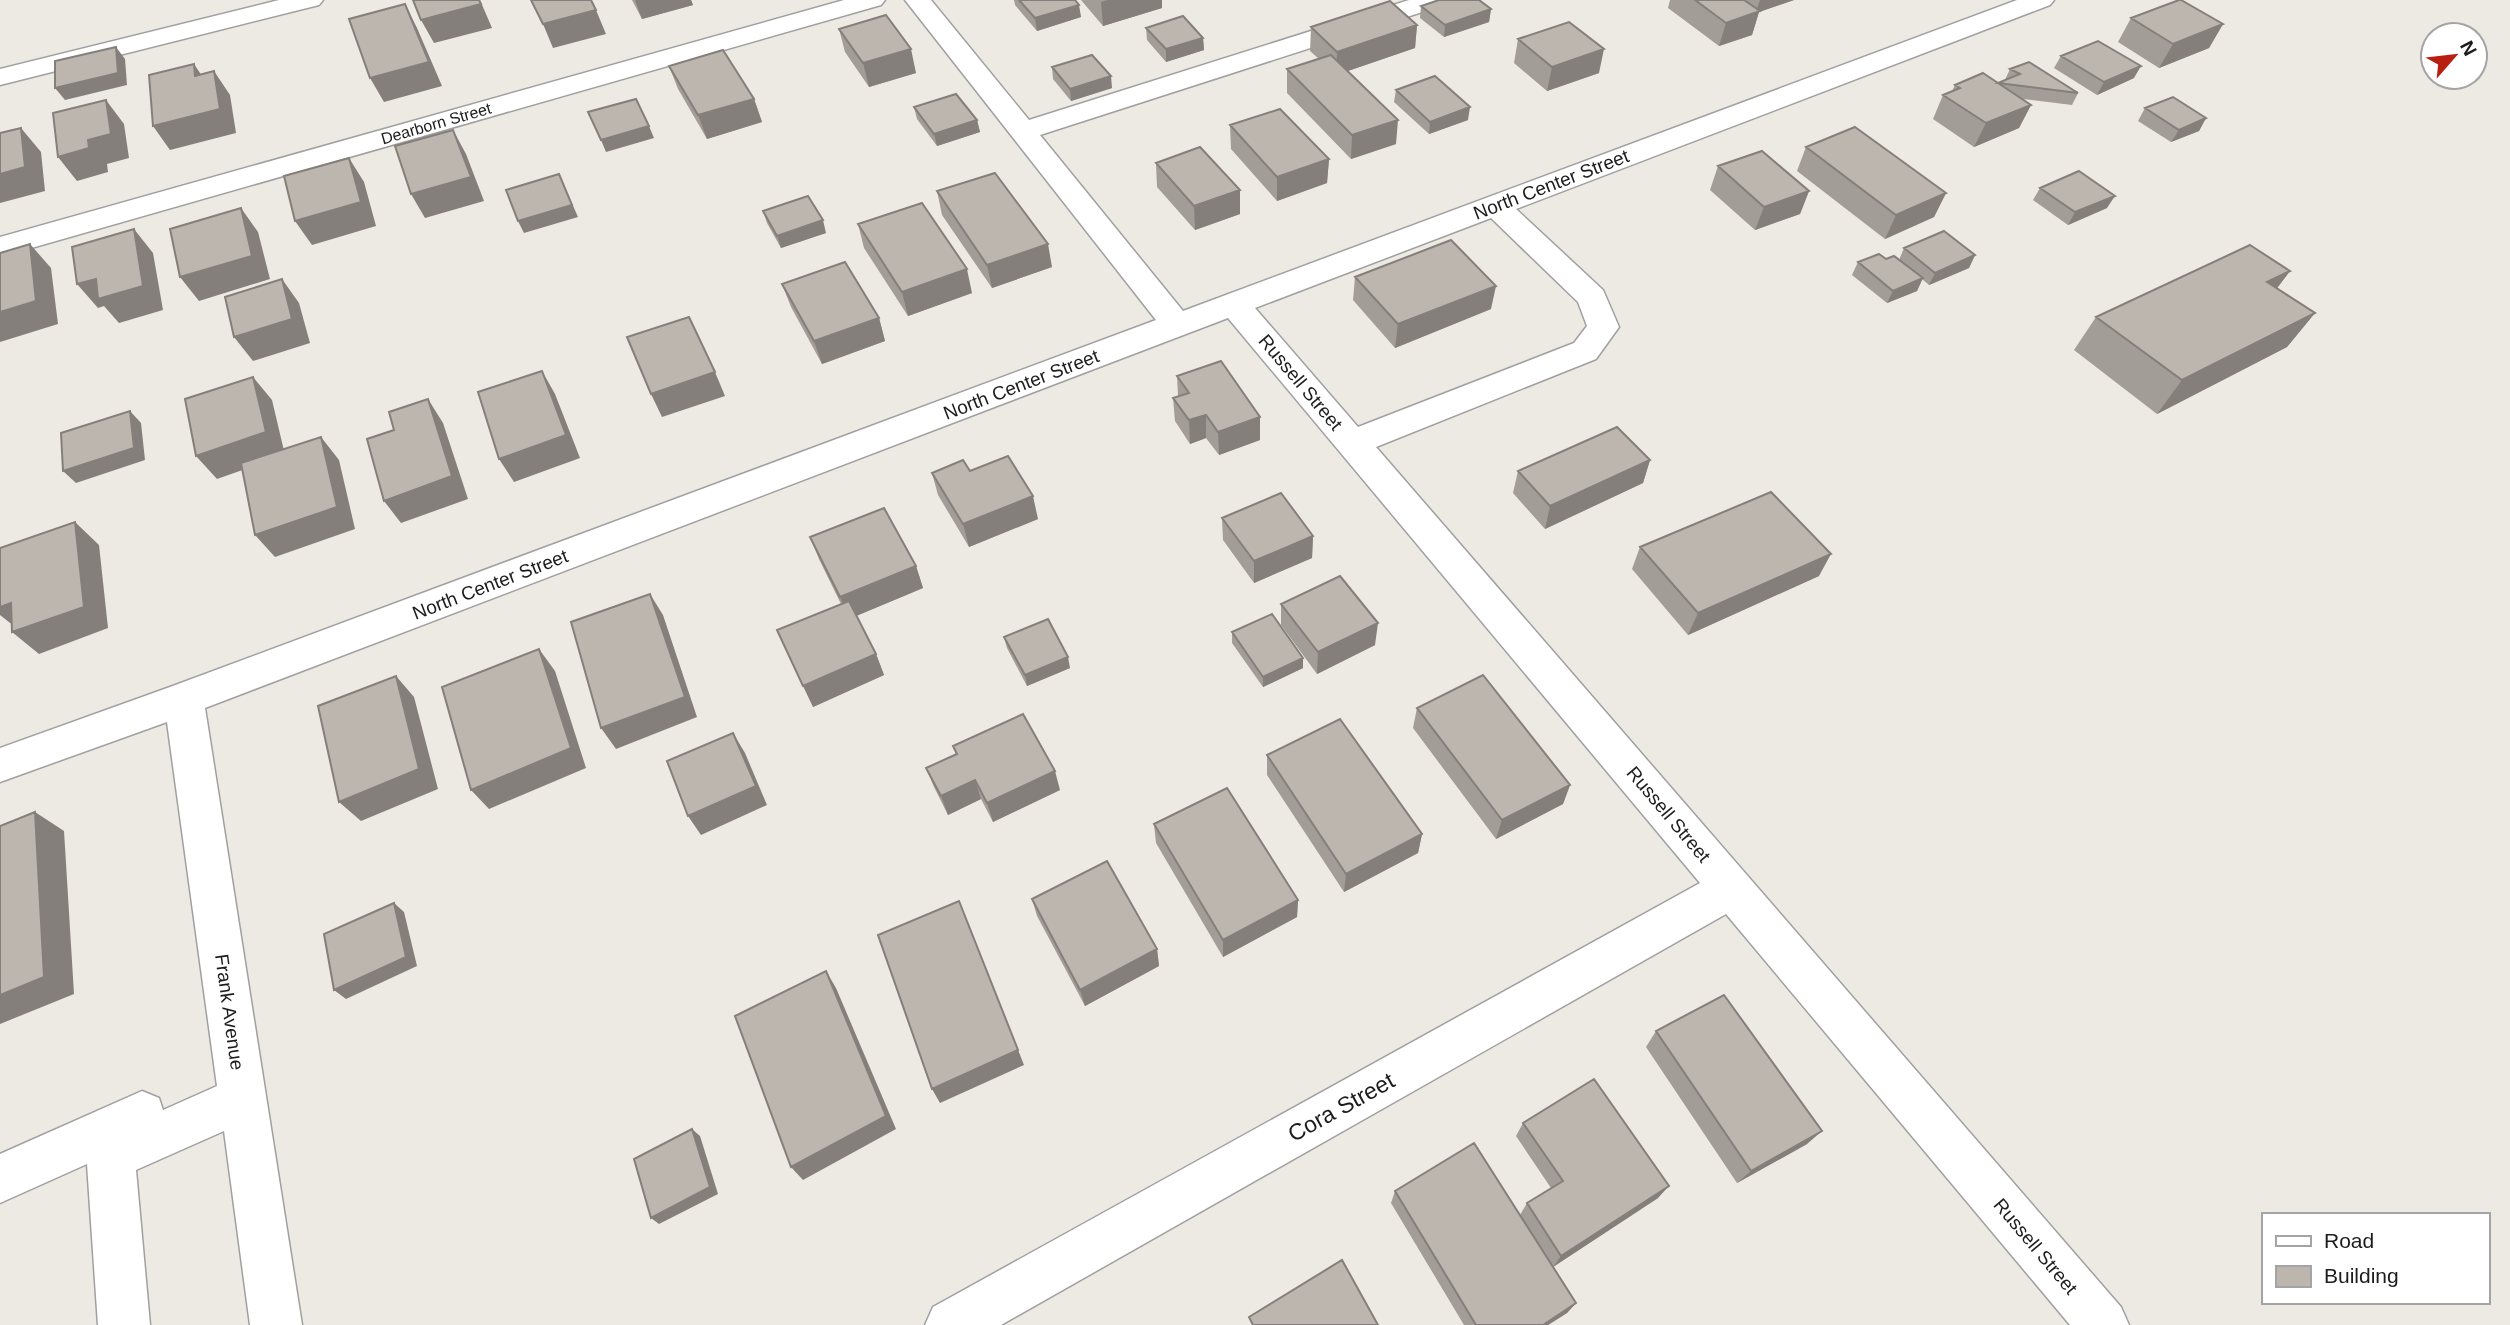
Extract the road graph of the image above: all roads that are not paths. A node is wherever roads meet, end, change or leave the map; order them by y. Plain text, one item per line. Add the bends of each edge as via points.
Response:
1 (310, 0) edge
2 (872, 0) edge
3 (918, 0) edge
4 (1436, 0) edge
5 (2041, 0) edge
6 (0, 77) edge
7 (1023, 131) junction
8 (1494, 205) junction
9 (0, 247) edge
10 (1233, 303) junction
11 (1177, 325) junction
12 (1353, 443) junction
13 (184, 699) junction
14 (0, 765) edge
15 (1732, 888) junction
16 (241, 1086) junction
17 (0, 1179) edge
18 (2089, 1320) edge
19 (124, 1325) edge
20 (276, 1325) edge
21 (951, 1325) edge

1 - 6 street
2 - 9 street, Dearborn Street
3 - 7 street
4 - 7 street
5 - 8 street, North Center Street
7 - 11 street
8 - 10 street, North Center Street
8 - 12 street via 1592,297 1604,327 1585,351
10 - 11 street, North Center Street
10 - 12 street, Russell Street
11 - 13 street, North Center Street
12 - 15 street, Russell Street
13 - 14 street, North Center Street
13 - 16 street, Frank Avenue
15 - 18 street, Russell Street
15 - 21 street, Cora Street
16 - 17 street
16 - 19 street via 111,1157
16 - 20 street, Frank Avenue

